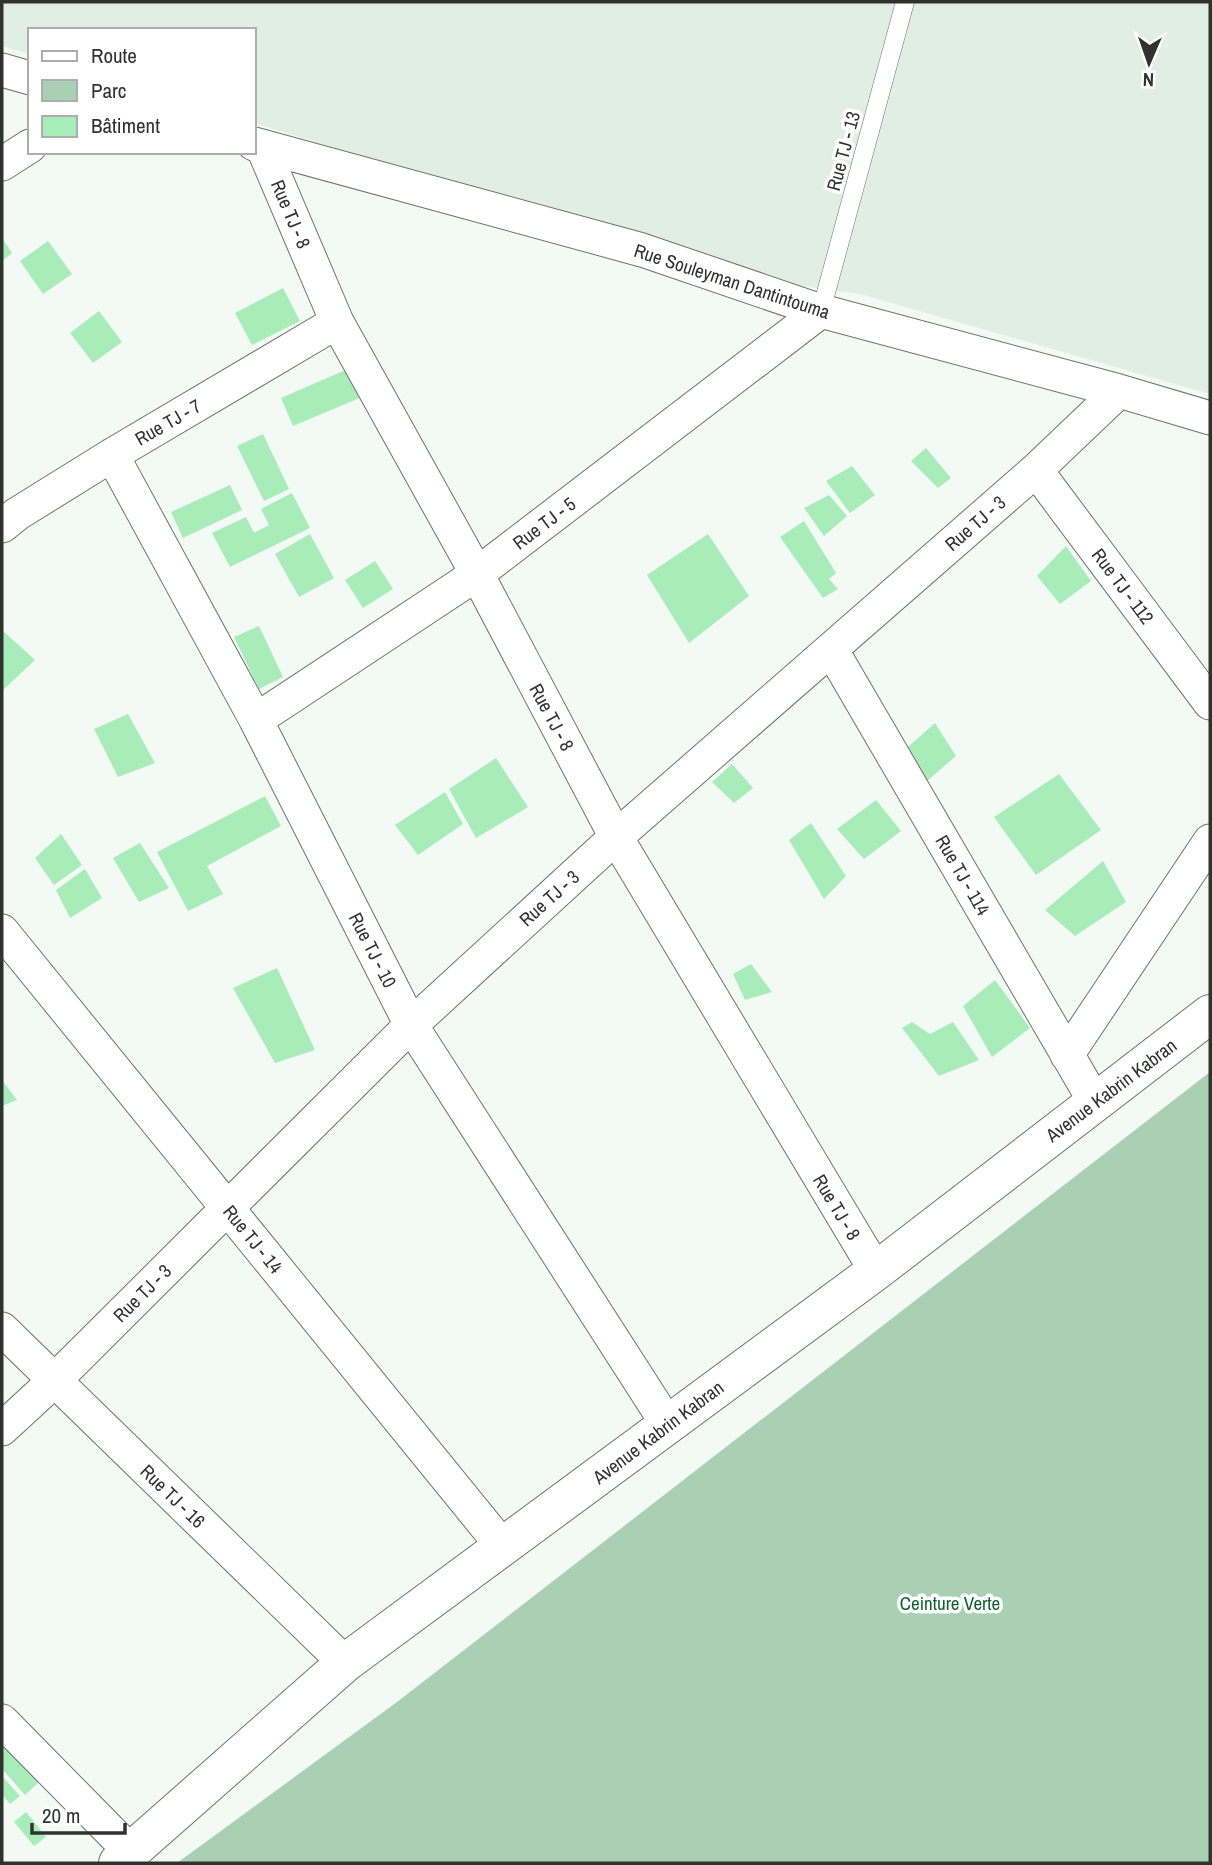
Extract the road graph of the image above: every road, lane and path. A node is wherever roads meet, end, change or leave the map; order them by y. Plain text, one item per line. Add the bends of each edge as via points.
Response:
1 (905, 2) edge
2 (2, 70) edge
3 (28, 77) edge
4 (258, 145) edge
5 (28, 146) edge
6 (2, 164) edge
7 (821, 311) junction
8 (337, 322) junction
9 (1119, 391) junction
10 (1210, 418) edge
11 (112, 455) junction
12 (1035, 470) junction
13 (7, 512) edge
14 (477, 574) junction
15 (831, 649) junction
16 (1210, 703) edge
17 (256, 720) junction
18 (616, 837) junction
19 (1210, 841) edge
20 (2, 931) edge
21 (1210, 1014) edge
22 (411, 1025) junction
23 (1067, 1055) junction
24 (1095, 1102) junction
25 (228, 1208) junction
26 (876, 1271) junction
27 (2, 1329) edge
28 (54, 1381) junction
29 (668, 1425) junction
30 (2, 1429) edge
31 (503, 1547) junction
32 (345, 1663) junction
33 (2, 1721) edge
34 (124, 1858) edge

1 - 7 lane, Rue TJ - 13
2 - 3 street
4 - 7 street, Rue Souleyman Dantintouma via 642,250
4 - 8 street, Rue TJ - 8
5 - 6 street
7 - 9 street, Rue Souleyman Dantintouma
7 - 14 street, Rue TJ - 5
8 - 11 street, Rue TJ - 7
8 - 14 street, Rue TJ - 8
9 - 10 street, Rue Souleyman Dantintouma
9 - 12 street, Rue TJ - 3
11 - 13 street, Rue TJ - 7
11 - 17 street, Rue TJ - 10
12 - 15 street, Rue TJ - 3
12 - 16 street, Rue TJ - 112
14 - 17 street, Rue TJ - 5
14 - 18 street, Rue TJ - 8
15 - 18 street, Rue TJ - 3
15 - 23 street, Rue TJ - 114
17 - 22 street, Rue TJ - 10
18 - 22 street, Rue TJ - 3
18 - 26 street, Rue TJ - 8
19 - 23 street
20 - 25 street, Rue TJ - 14
21 - 24 street, Avenue Kabrin Kabran
22 - 25 street, Rue TJ - 3
22 - 29 street, Rue TJ - 10
23 - 24 street, Rue TJ - 114
24 - 26 street, Avenue Kabrin Kabran
25 - 28 street, Rue TJ - 3
25 - 31 street, Rue TJ - 14
26 - 29 street, Avenue Kabrin Kabran
27 - 28 street, Rue TJ - 16
28 - 30 street, Rue TJ - 3
28 - 32 street, Rue TJ - 16
29 - 31 street, Avenue Kabrin Kabran
31 - 32 street, Avenue Kabrin Kabran
32 - 34 street, Avenue Kabrin Kabran
33 - 34 street

